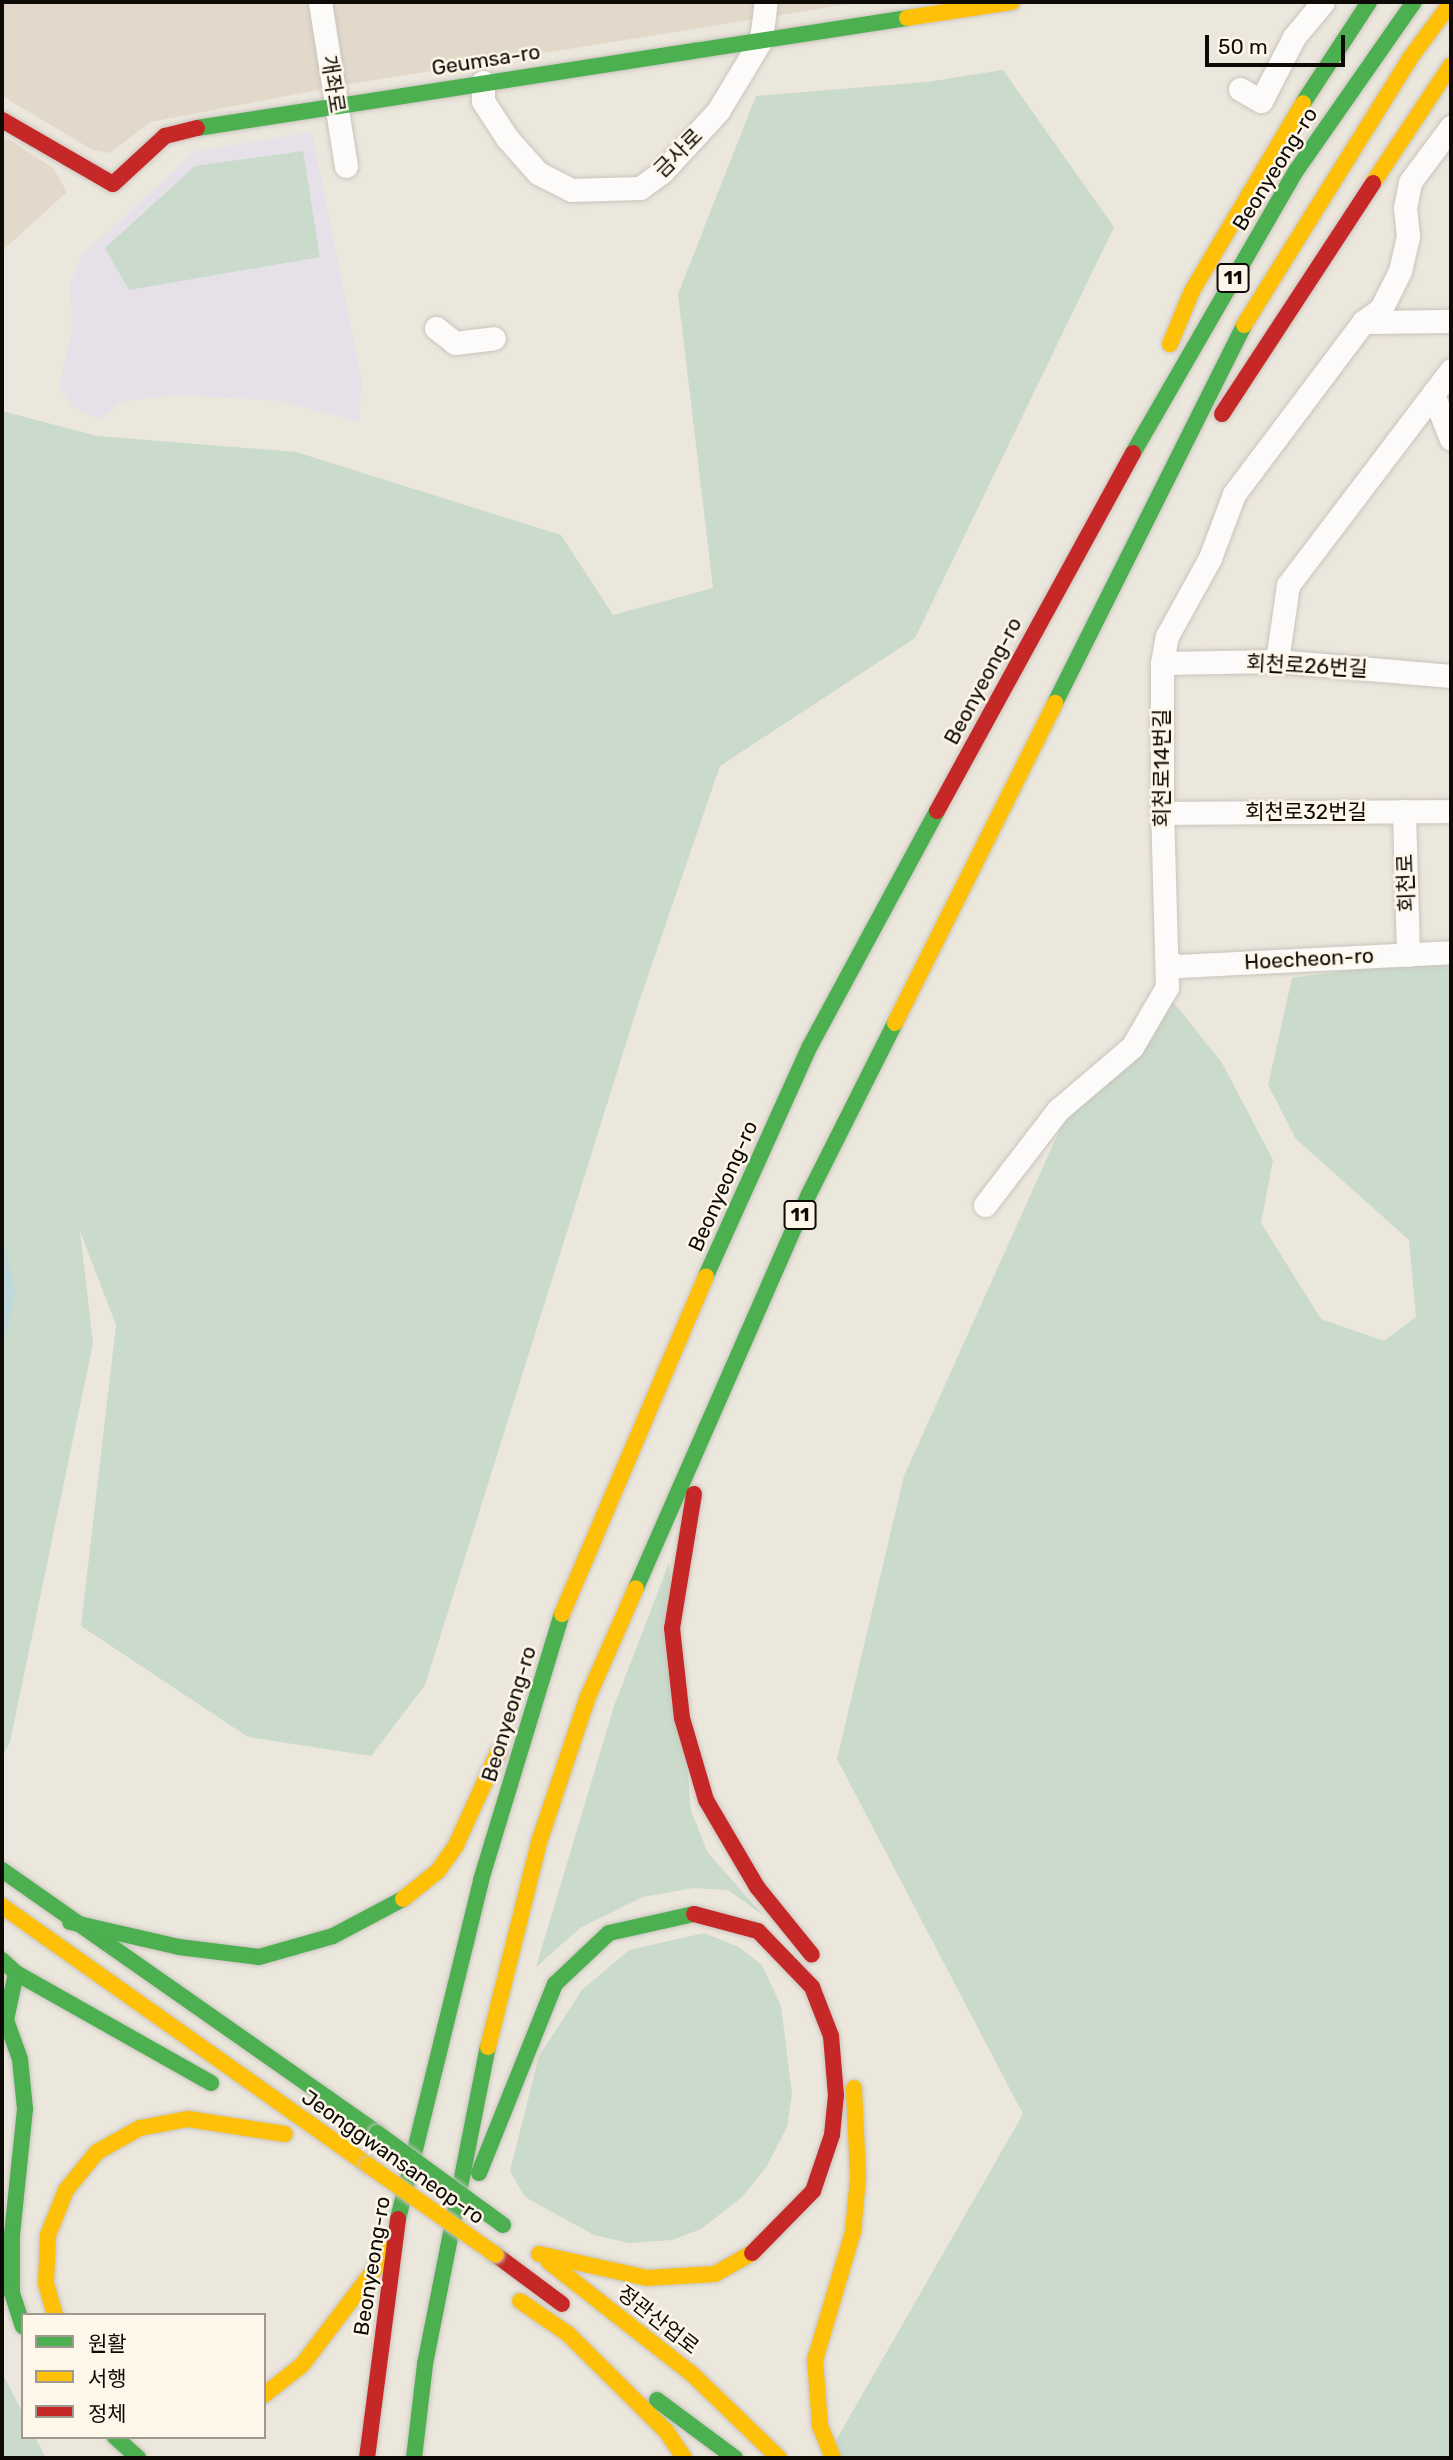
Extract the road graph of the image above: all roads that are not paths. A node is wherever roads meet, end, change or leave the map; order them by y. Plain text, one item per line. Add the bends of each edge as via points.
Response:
1 (320, 2) edge
2 (766, 2) edge
3 (1012, 2) edge
4 (1323, 2) edge
5 (1368, 2) edge
6 (1413, 2) edge
7 (1451, 3) edge
8 (761, 40) junction
9 (1451, 65) edge
10 (482, 82) junction
11 (1240, 89) dead end
12 (337, 105) junction
13 (2, 120) edge
14 (1451, 127) edge
15 (346, 166) dead end
16 (1451, 321) edge
17 (1363, 322) junction
18 (436, 328) dead end
19 (494, 338) dead end
20 (1451, 370) edge
21 (1433, 394) junction
22 (1451, 439) edge
23 (1092, 524) junction
24 (1131, 550) junction
25 (1277, 661) junction
26 (1162, 663) junction
27 (1451, 676) edge
28 (1404, 811) junction
29 (1451, 811) edge
30 (1162, 813) junction
31 (1451, 952) edge
32 (1408, 955) junction
33 (1167, 961) junction
34 (985, 1205) dead end
35 (708, 1425) junction
36 (564, 1608) junction
37 (2, 1870) edge
38 (2, 1906) edge
39 (70, 1922) junction
40 (2, 1960) edge
41 (16, 1973) junction
42 (221, 2090) dead end
43 (253, 2112) dead end
44 (385, 2205) dead end
45 (391, 2247) junction
46 (539, 2254) junction
47 (454, 2257) junction
48 (503, 2289) dead end
49 (54, 2313) edge
50 (578, 2315) dead end
51 (21, 2320) edge
52 (568, 2334) junction
53 (266, 2393) edge
54 (689, 2402) dead end
55 (418, 2425) junction
56 (117, 2439) edge
57 (138, 2458) edge
58 (367, 2458) edge
59 (414, 2458) edge
60 (421, 2458) edge
61 (684, 2458) edge
62 (735, 2458) edge
63 (748, 2458) edge
64 (779, 2458) edge
65 (833, 2458) edge

1 - 12 street, 개좌로
2 - 8 street
3 - 8 main road, Geumsa-ro
4 - 11 street via 1294,37 1261,101
5 - 23 main road via 1346,31 1192,291
6 - 23 main road, Beonyeong-ro / 11 via 1296,171
7 - 24 main road, 11 via 1410,58 1241,330
8 - 10 main road, Geumsa-ro
8 - 10 street, 금사로 via 718,111 662,173 640,188 571,190 538,173 483,101
9 - 24 main road
10 - 12 main road, Geumsa-ro
12 - 13 main road, Geumsa-ro via 165,136 113,184
12 - 15 street, 개좌로
14 - 17 street, 회천로14번길 via 1410,182 1405,208 1408,236 1400,271 1381,309
16 - 17 street
17 - 26 street, 회천로14번길 via 1234,494 1210,558 1167,636
18 - 19 street via 454,343
20 - 21 street
21 - 22 street
21 - 25 street via 1288,585
23 - 36 main road, Beonyeong-ro / 11 via 810,1046 652,1394
24 - 35 main road, 11 via 809,1194
25 - 26 street, 회천로26번길
25 - 27 street, 회천로26번길
26 - 30 street, 회천로14번길
28 - 29 street, 회천로32번길
28 - 30 street, 회천로32번길
28 - 32 street, 회천로
30 - 33 street, 회천로14번길
31 - 32 street, Hoecheon-ro
32 - 33 street, Hoecheon-ro via 1178,966
33 - 34 street, 회천로14번길 via 1167,987 1132,1047 1058,1110
35 - 47 main road, 11 via 587,1699 540,1839 473,2108
35 - 65 main road via 672,1628 682,1718 706,1800 757,1887 823,1973 846,2039 859,2115 853,2232 815,2360 820,2426
36 - 39 main road via 456,1845 438,1871 405,1898 333,1936 259,1957 179,1947
36 - 45 main road, Beonyeong-ro / 11 via 481,1880
37 - 39 main road, 정관산업로
38 - 50 main road, Jeonggwansaneop-ro, bridge
39 - 46 main road, 정관산업로, bridge via 377,2133
40 - 41 main road
41 - 42 main road via 190,2068
41 - 51 main road via 6,2020 20,2059 25,2109 12,2235 12,2294
43 - 49 main road via 290,2138 188,2119 139,2128 97,2152 66,2190 48,2235 46,2283
44 - 47 main road
45 - 53 main road via 302,2365
45 - 58 main road, Beonyeong-ro / 11
46 - 47 main road via 647,2278 715,2274 763,2247 813,2191 832,2135 836,2095 831,2036 812,1987 758,1931 687,1913 609,1933 585,1951 555,1984 527,2045
46 - 64 main road, 정관산업로 via 692,2374
47 - 55 main road, 11 via 425,2364
48 - 52 main road
52 - 61 main road via 666,2431
52 - 62 main road
54 - 63 main road
55 - 59 main road, 11
55 - 60 main road
56 - 57 main road

